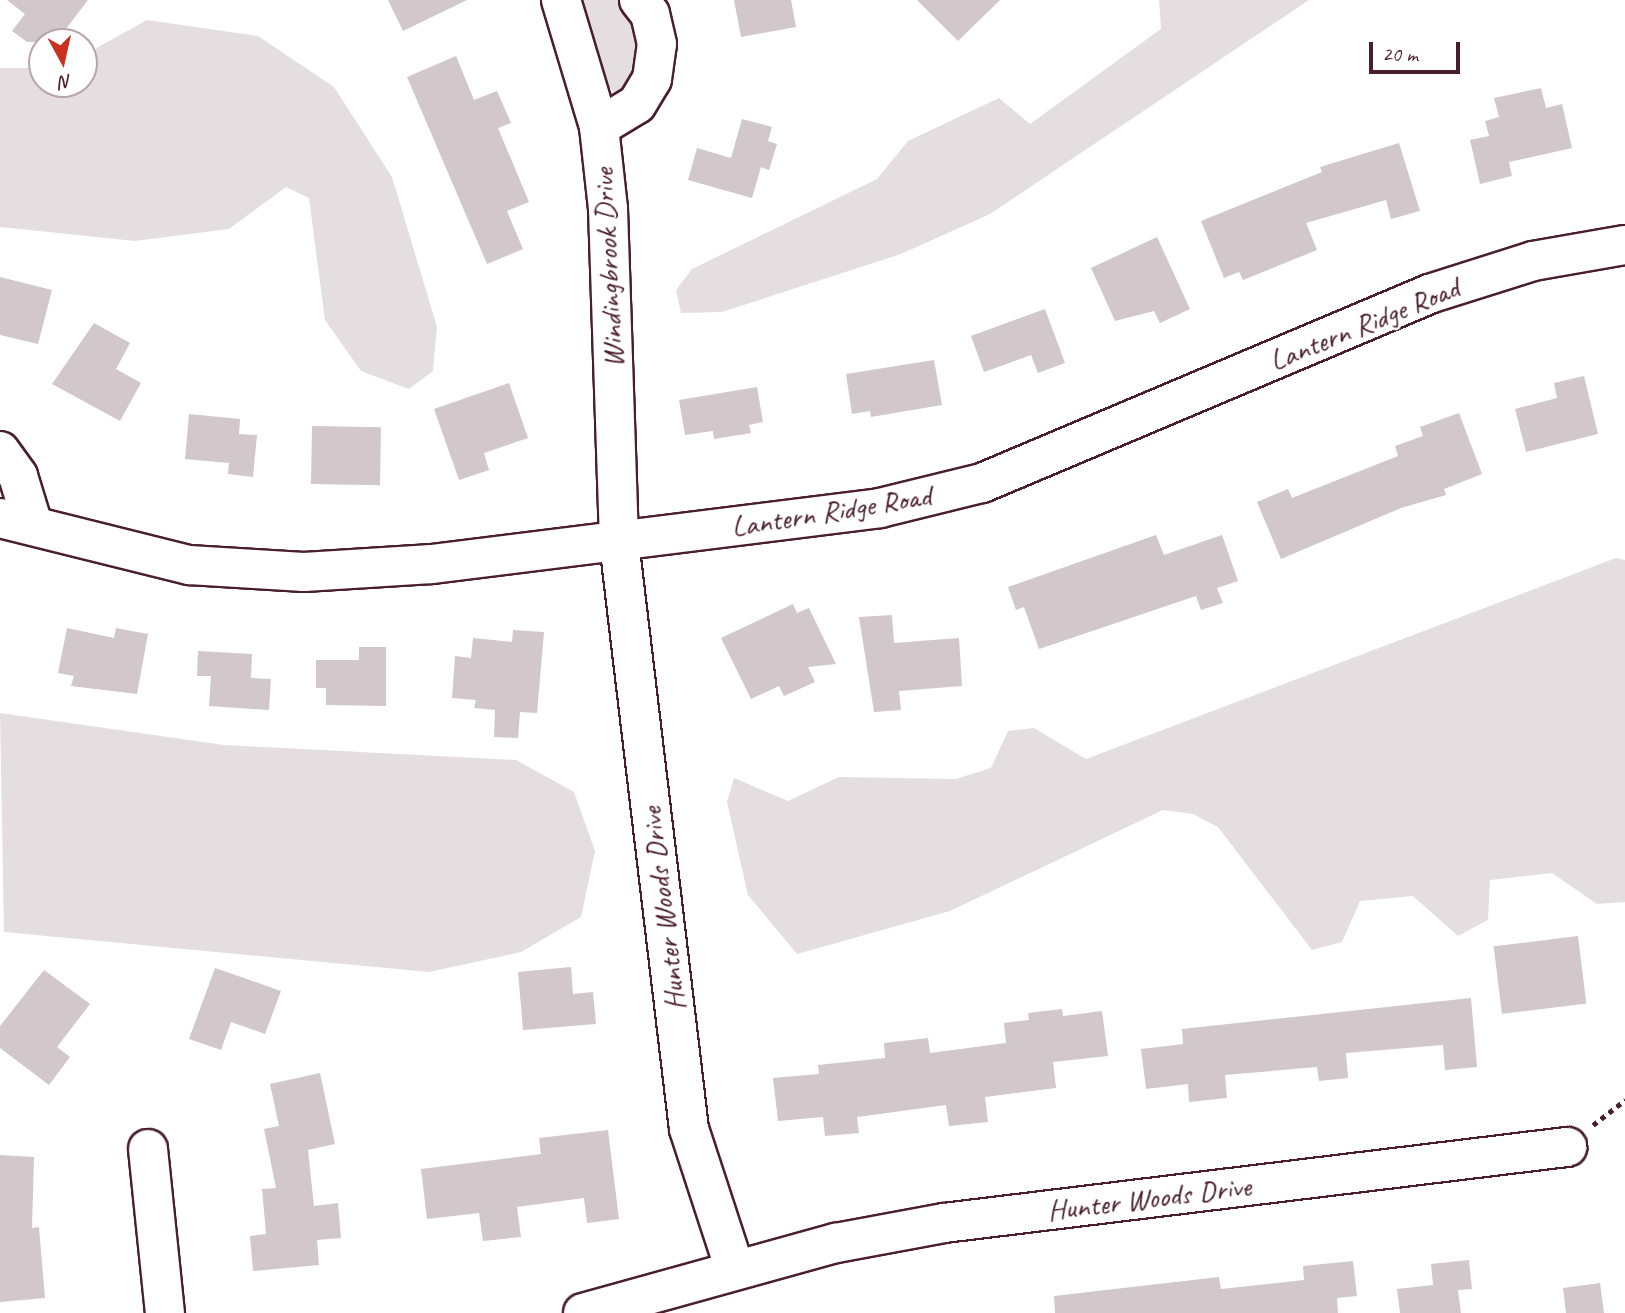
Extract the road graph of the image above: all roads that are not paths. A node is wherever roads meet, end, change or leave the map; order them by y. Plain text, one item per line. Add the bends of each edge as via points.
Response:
1 (561, 0) edge
2 (639, 0) edge
3 (599, 127) junction
4 (1625, 245) edge
5 (0, 451) edge
6 (16, 521) edge
7 (619, 542) junction
8 (1567, 1147) road end
9 (148, 1149) dead end
10 (735, 1270) junction
11 (165, 1313) edge
12 (583, 1313) edge

1 - 3 street, Windingbrook Drive
2 - 3 street via 650,14 657,44 652,79 637,104
3 - 7 street, Windingbrook Drive via 608,209
4 - 7 street, Lantern Ridge Road via 1533,261 1429,294 982,483 880,508
5 - 6 street via 18,476
6 - 7 street, Lantern Ridge Road via 189,565 303,572
7 - 10 street, Hunter Woods Drive via 689,1129
8 - 10 street, Hunter Woods Drive via 944,1223
9 - 11 street
10 - 12 street, Hunter Woods Drive

